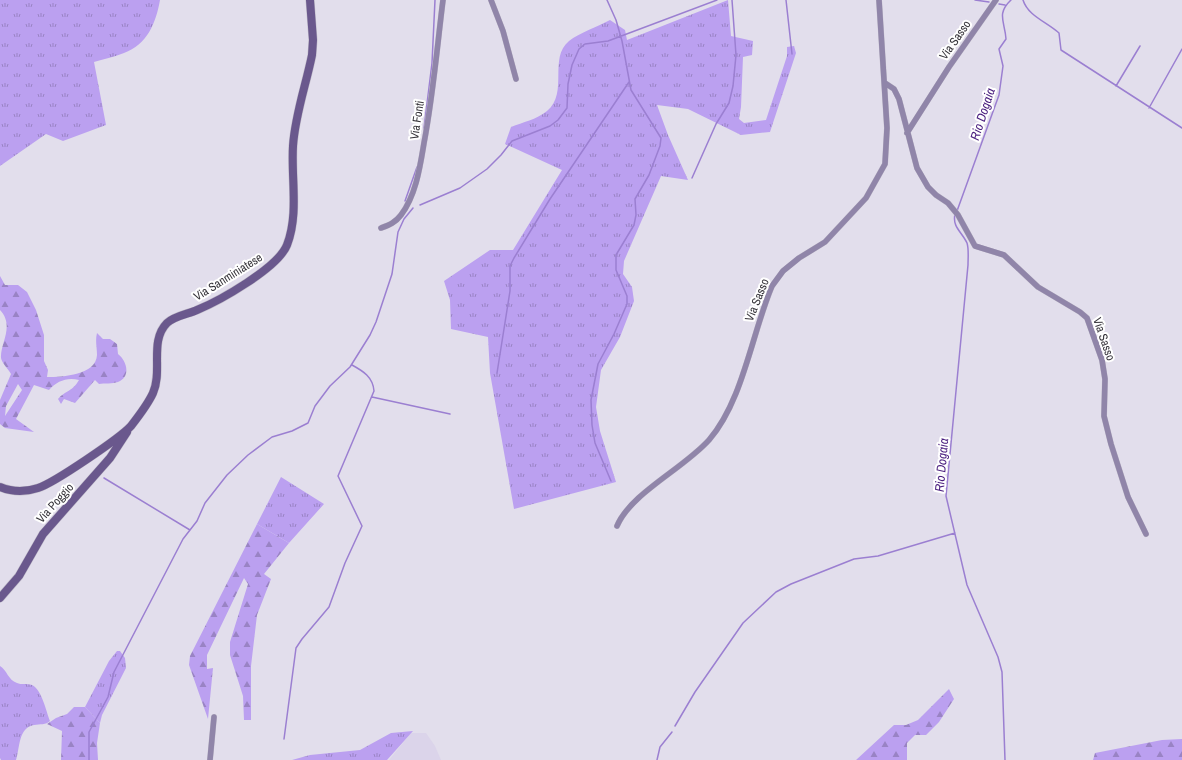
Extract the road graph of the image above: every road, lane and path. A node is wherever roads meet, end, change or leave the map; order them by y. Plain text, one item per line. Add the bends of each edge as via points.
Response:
1 (310, 0) edge
2 (443, 0) edge
3 (491, 0) edge
4 (880, 0) edge
5 (996, 0) edge
6 (516, 79) dead end
7 (885, 83) junction
8 (907, 133) junction
9 (381, 228) dead end
10 (130, 426) junction
11 (0, 487) edge
12 (617, 526) dead end
13 (1146, 534) dead end
14 (0, 598) edge
15 (214, 717) dead end
16 (210, 760) edge

1 - 10 main road, Via Sanminiatese via 312,55 294,140 293,217 287,244 274,262 243,284 207,305 166,324 158,342 153,394
2 - 9 street, Via Fonti via 430,112 412,195 393,224
3 - 6 street via 503,30
4 - 7 street
5 - 8 street, Via Sasso
7 - 8 street, Via Sasso via 894,89 899,99
7 - 12 street, Via Sasso via 885,164 866,198 825,242 782,271 765,303 730,408 709,439 684,464 632,503 621,516
8 - 13 street, Via Sasso via 922,178 936,195 948,202 958,214 975,246 1004,255 1038,287 1087,318 1102,360 1105,379 1104,416 1111,444 1128,497
10 - 11 main road, Via Sanminiatese via 43,487 18,491
10 - 14 main road, Via Poggio via 110,458 43,534 19,576
15 - 16 street

